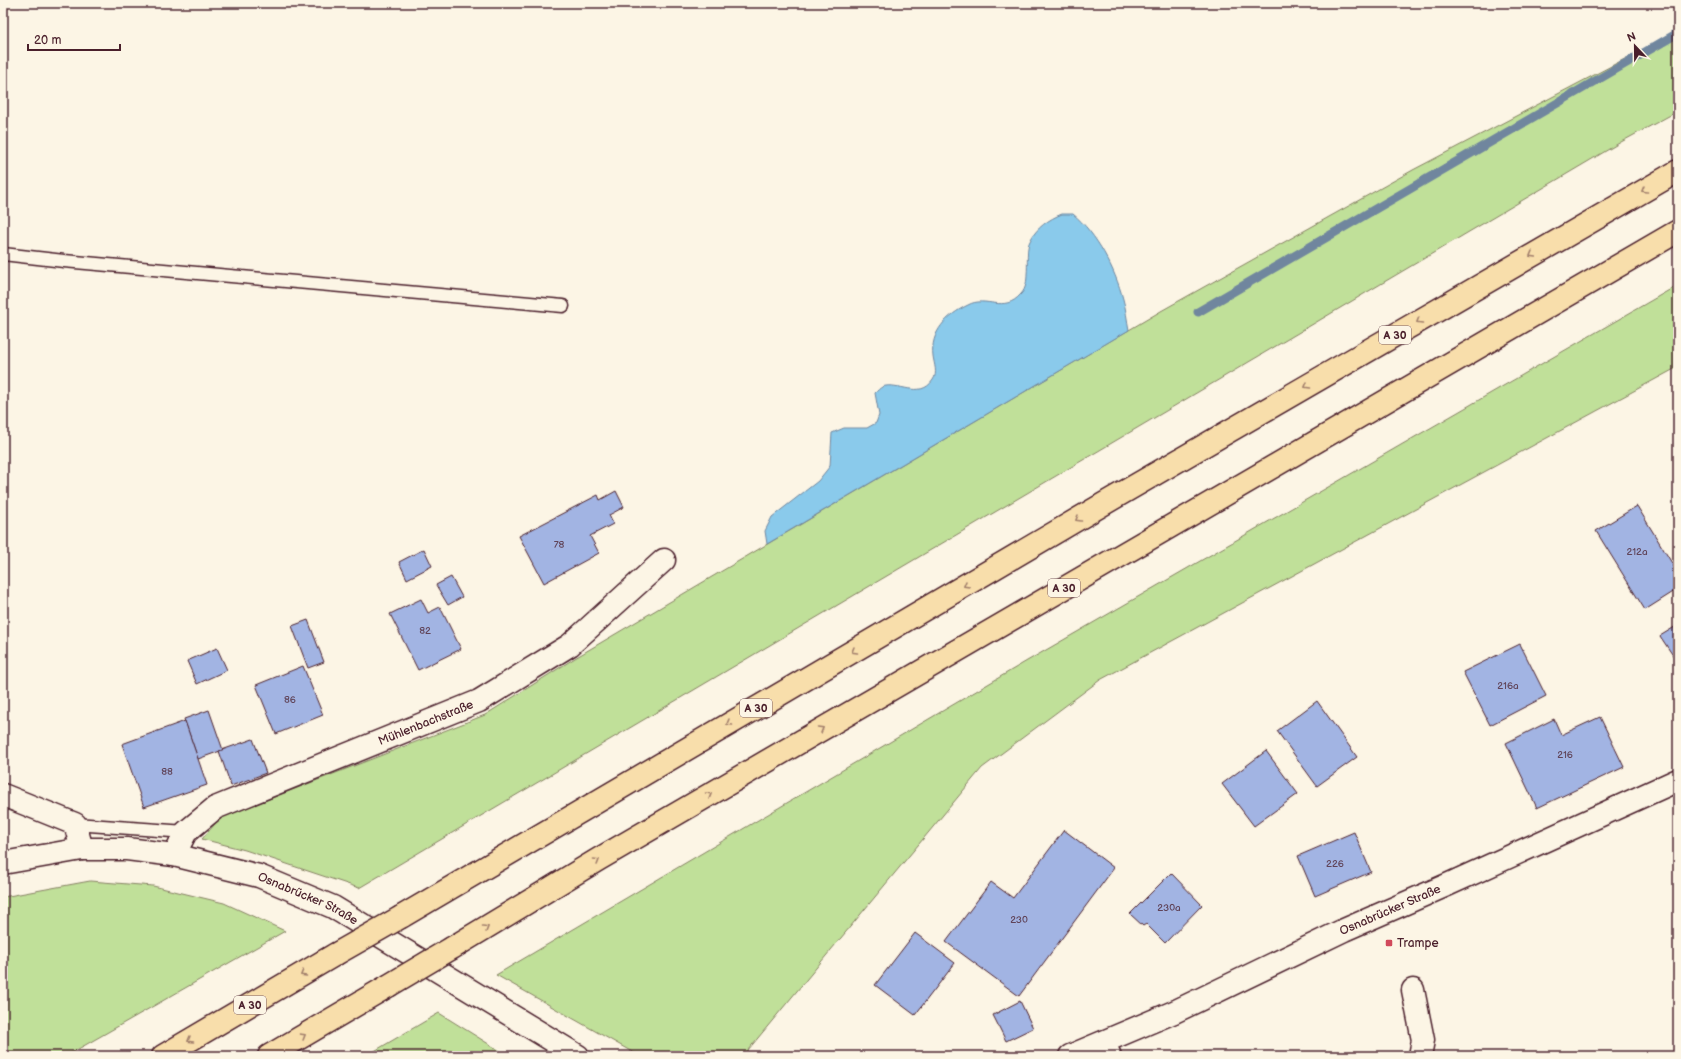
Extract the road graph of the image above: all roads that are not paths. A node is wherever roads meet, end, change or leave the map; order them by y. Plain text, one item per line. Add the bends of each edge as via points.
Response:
1 (1678, 171) edge
2 (1678, 231) edge
3 (3, 254) edge
4 (563, 306) dead end
5 (664, 560) dead end
6 (1678, 780) edge
7 (3, 795) edge
8 (75, 824) junction
9 (186, 832) junction
10 (82, 849) junction
11 (174, 855) junction
12 (3, 863) edge
13 (1413, 990) dead end
14 (1107, 1049) edge
15 (163, 1056) edge
16 (270, 1056) edge
17 (578, 1056) edge
18 (1070, 1056) edge
19 (1420, 1056) edge

1 -> 15 highway, A 30, bridge via 1084,515
16 -> 2 highway, A 30, bridge via 606,855
3 - 4 lane
5 - 9 main road, Mühlenbachstraße via 570,645 479,701 215,808
6 - 14 main road, Osnabrücker Straße via 1344,930 1174,1012
7 - 8 main road
8 - 9 lane
8 - 10 main road
9 - 11 main road, Mühlenbachstraße
10 - 11 main road, Osnabrücker Straße via 127,849
10 - 12 main road, Osnabrücker Straße
11 - 17 main road, Osnabrücker Straße via 259,876 333,907
13 - 19 main road via 1423,1040
14 - 18 main road, Osnabrücker Straße

